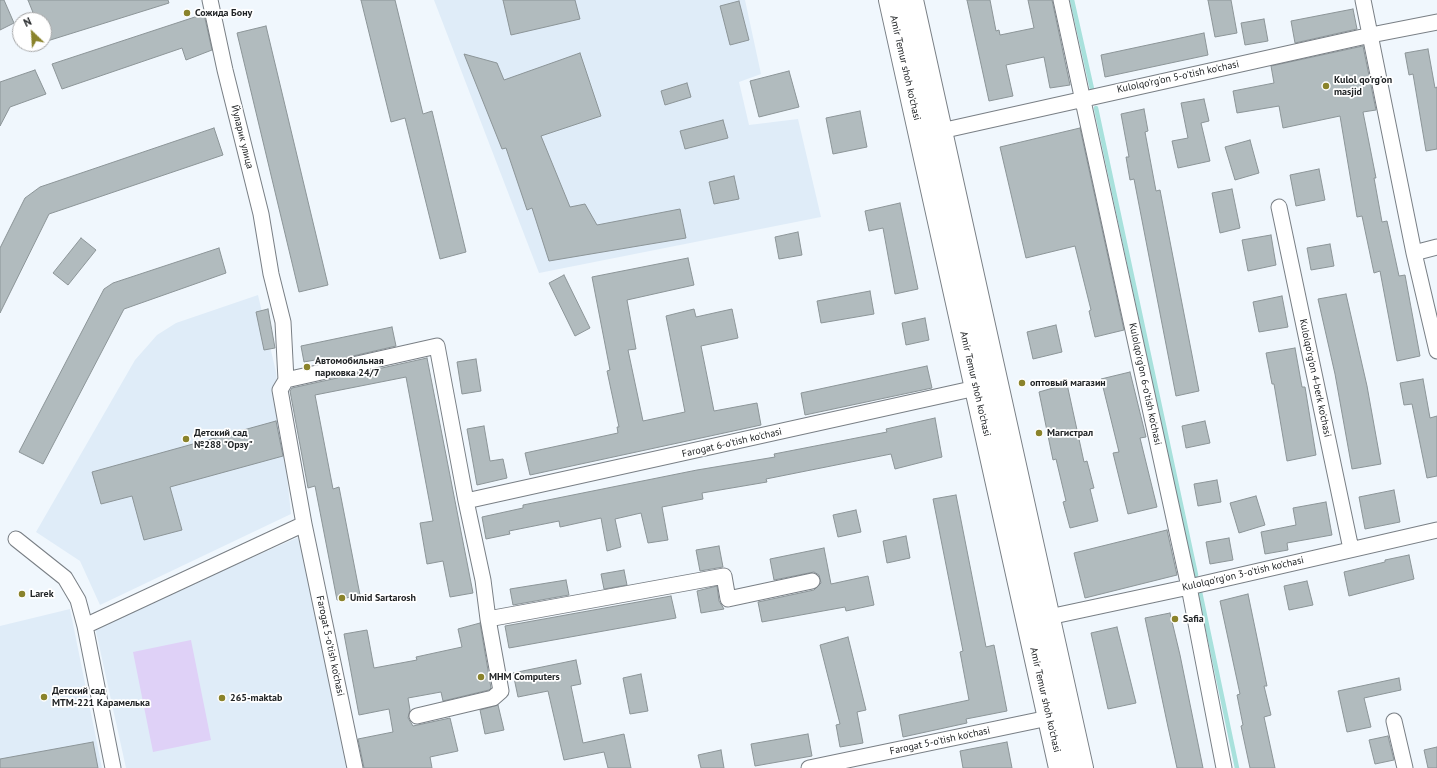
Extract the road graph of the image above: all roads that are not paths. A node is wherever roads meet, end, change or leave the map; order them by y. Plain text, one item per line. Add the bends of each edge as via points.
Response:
1 (210, 0) edge
2 (890, 0) edge
3 (912, 0) edge
4 (1061, 0) edge
5 (1363, 0) edge
6 (1437, 22) edge
7 (1371, 35) junction
8 (1083, 98) junction
9 (942, 130) junction
10 (920, 135) junction
11 (1279, 207) dead end
12 (1437, 247) edge
13 (1414, 252) junction
14 (1437, 351) edge
15 (286, 380) junction
16 (998, 383) junction
17 (976, 388) junction
18 (466, 500) junction
19 (304, 524) junction
20 (1437, 530) edge
21 (16, 540) dead end
22 (1351, 549) junction
23 (812, 581) dead end
24 (1189, 587) junction
25 (1049, 616) junction
26 (488, 619) junction
27 (86, 626) junction
28 (1070, 713) junction
29 (417, 716) dead end
30 (1049, 718) junction
31 (1394, 721) dead end
32 (113, 768) edge
33 (355, 768) edge
34 (809, 768) edge
35 (1060, 768) edge
36 (1082, 768) edge
37 (1224, 768) edge
38 (1405, 768) edge

1 - 15 street, Йуларик улица via 261,214 271,274 283,322
2 - 10 main road, Amir Temur shoh ko'chasi
3 - 9 main road
4 - 8 street, Kulolqo'rg'on 6-o'tish ko'chasi
5 - 7 street
6 - 7 street, Kulolqo'rg'on 5-o'tish ko'chasi
7 - 8 street, Kulolqo'rg'on 5-o'tish ko'chasi
7 - 13 street
8 - 9 street, Kulolqo'rg'on 5-o'tish ko'chasi
8 - 24 street, Kulolqo'rg'on 6-o'tish ko'chasi
9 - 10 street, Kulolqo'rg'on 5-o'tish ko'chasi
9 - 16 main road
10 - 17 main road, Amir Temur shoh ko'chasi
11 - 22 street, Kulolqo'rg'on 4-berk ko'chasi
12 - 13 street
13 - 14 street
15 - 18 street via 437,346
15 - 19 street, Farogat 5-o'tish ko'chasi via 280,390
16 - 17 street, Farogat 6-o'tish ko'chasi
16 - 25 main road
17 - 18 street, Farogat 6-o'tish ko'chasi
17 - 30 main road, Amir Temur shoh ko'chasi
18 - 26 street via 484,580
19 - 27 street
19 - 33 street, Farogat 5-o'tish ko'chasi
20 - 22 street, Kulolqo'rg'on 3-o'tish ko'chasi
21 - 27 street via 65,578 78,600
22 - 24 street, Kulolqo'rg'on 3-o'tish ko'chasi
23 - 26 street via 728,599 724,576
24 - 25 street, Kulolqo'rg'on 3-o'tish ko'chasi
24 - 37 street, Kulolqo'rg'on 6-o'tish ko'chasi
25 - 28 main road
26 - 29 street via 501,692 493,698
27 - 32 street
28 - 30 street, Farogat 5-o'tish ko'chasi
28 - 36 main road
30 - 34 street, Farogat 5-o'tish ko'chasi
30 - 35 main road, Amir Temur shoh ko'chasi
31 - 38 street

